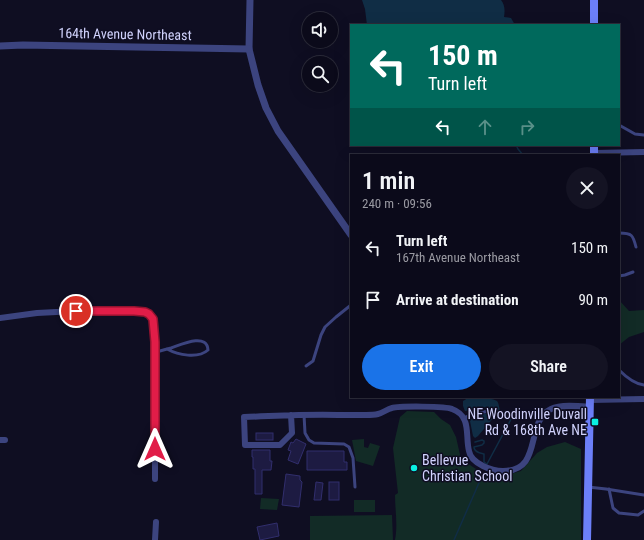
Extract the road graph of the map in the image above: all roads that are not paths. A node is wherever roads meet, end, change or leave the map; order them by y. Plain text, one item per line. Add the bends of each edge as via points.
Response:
1 (250, 0) edge
2 (594, 0) edge
3 (594, 24) edge
4 (0, 46) edge
5 (249, 49) junction
6 (620, 126) edge
7 (644, 135) edge
8 (594, 151) edge
9 (644, 152) edge
10 (620, 233) edge
11 (350, 234) edge
12 (636, 247) dead end
13 (633, 272) dead end
14 (620, 276) edge
15 (350, 306) edge
16 (0, 318) edge
17 (168, 349) junction
18 (155, 352) junction
19 (306, 366) dead end
20 (620, 371) edge
21 (644, 385) edge
22 (644, 399) edge
23 (590, 401) edge
24 (488, 411) dead end
25 (291, 415) junction
26 (304, 415) junction
27 (464, 418) junction
28 (155, 479) dead end
29 (355, 487) dead end
30 (588, 487) junction
31 (609, 489) junction
32 (644, 495) edge
33 (644, 511) edge
34 (156, 522) dead end
35 (155, 540) edge
36 (587, 540) edge

1 - 5 street
2 - 3 main road
4 - 5 street, 164th Avenue Northeast
5 - 11 street via 266,108 278,131
6 - 7 lane via 636,134
8 - 9 street
10 - 12 lane via 631,234
13 - 14 lane
15 - 19 lane via 325,327 313,361
16 - 18 street via 76,311 145,312 153,319
17 - 17 lane via 194,341 203,342 208,347 203,354 184,355
17 - 18 lane
18 - 28 street
20 - 21 lane via 632,382
22 - 23 street
23 - 27 street via 546,412 536,428 530,454 525,462 508,471 495,471 472,458
23 - 30 main road
24 - 27 lane
25 - 25 street via 244,417 245,446 280,445 292,433
25 - 26 street
26 - 27 street via 378,415 392,408 438,407 451,408
26 - 29 lane via 305,433 309,440 314,443 344,444 349,447
30 - 31 lane
30 - 36 main road
31 - 32 lane
31 - 33 lane via 613,508 619,513 638,515
34 - 35 street

